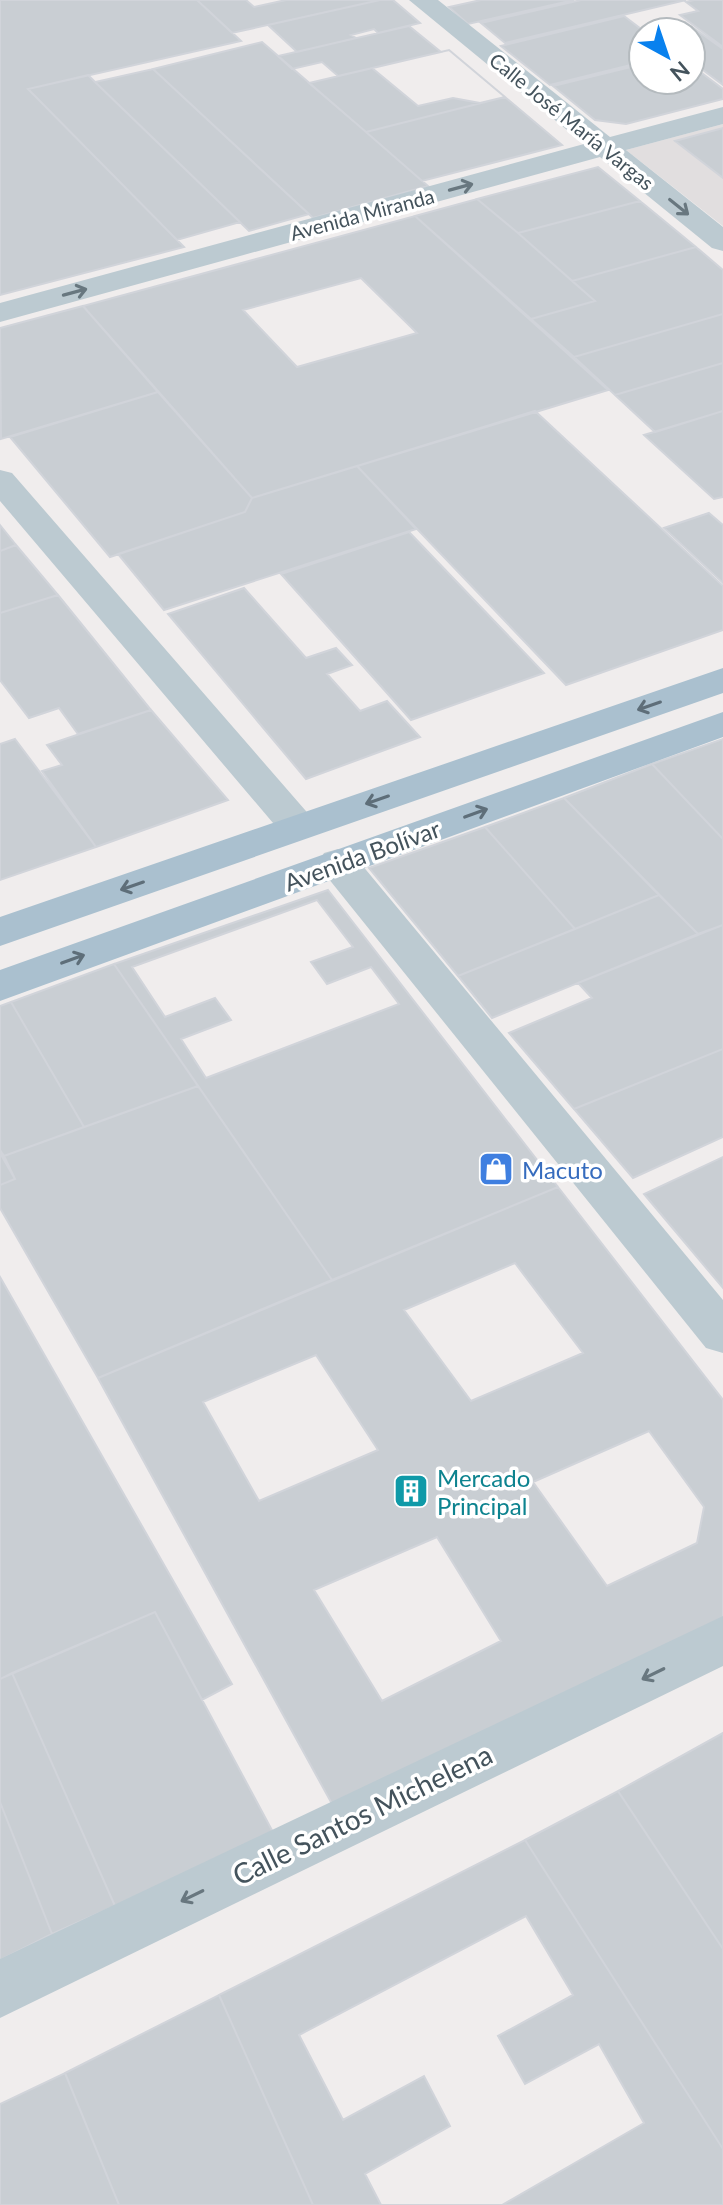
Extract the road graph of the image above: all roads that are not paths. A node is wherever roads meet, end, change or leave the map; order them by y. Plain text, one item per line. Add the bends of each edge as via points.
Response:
1 (422, 0) edge
2 (723, 115) edge
3 (604, 147) junction
4 (723, 242) edge
5 (0, 313) edge
6 (0, 480) edge
7 (723, 680) edge
8 (723, 724) edge
9 (298, 827) junction
10 (338, 863) junction
11 (0, 932) edge
12 (0, 986) edge
13 (723, 1334) edge
14 (723, 1640) edge
15 (0, 1989) edge

1 - 3 street, Calle José María Vargas
2 - 3 street, Avenida Miranda
3 -> 4 street, Calle José María Vargas
5 -> 3 street, Avenida Miranda
6 - 9 street
7 -> 9 main road, Avenida Bolívar
10 -> 8 main road, Avenida Bolívar
9 -> 11 main road, Avenida Bolívar
12 -> 10 main road, Avenida Bolívar
10 - 13 street
14 -> 15 street, Calle Santos Michelena

